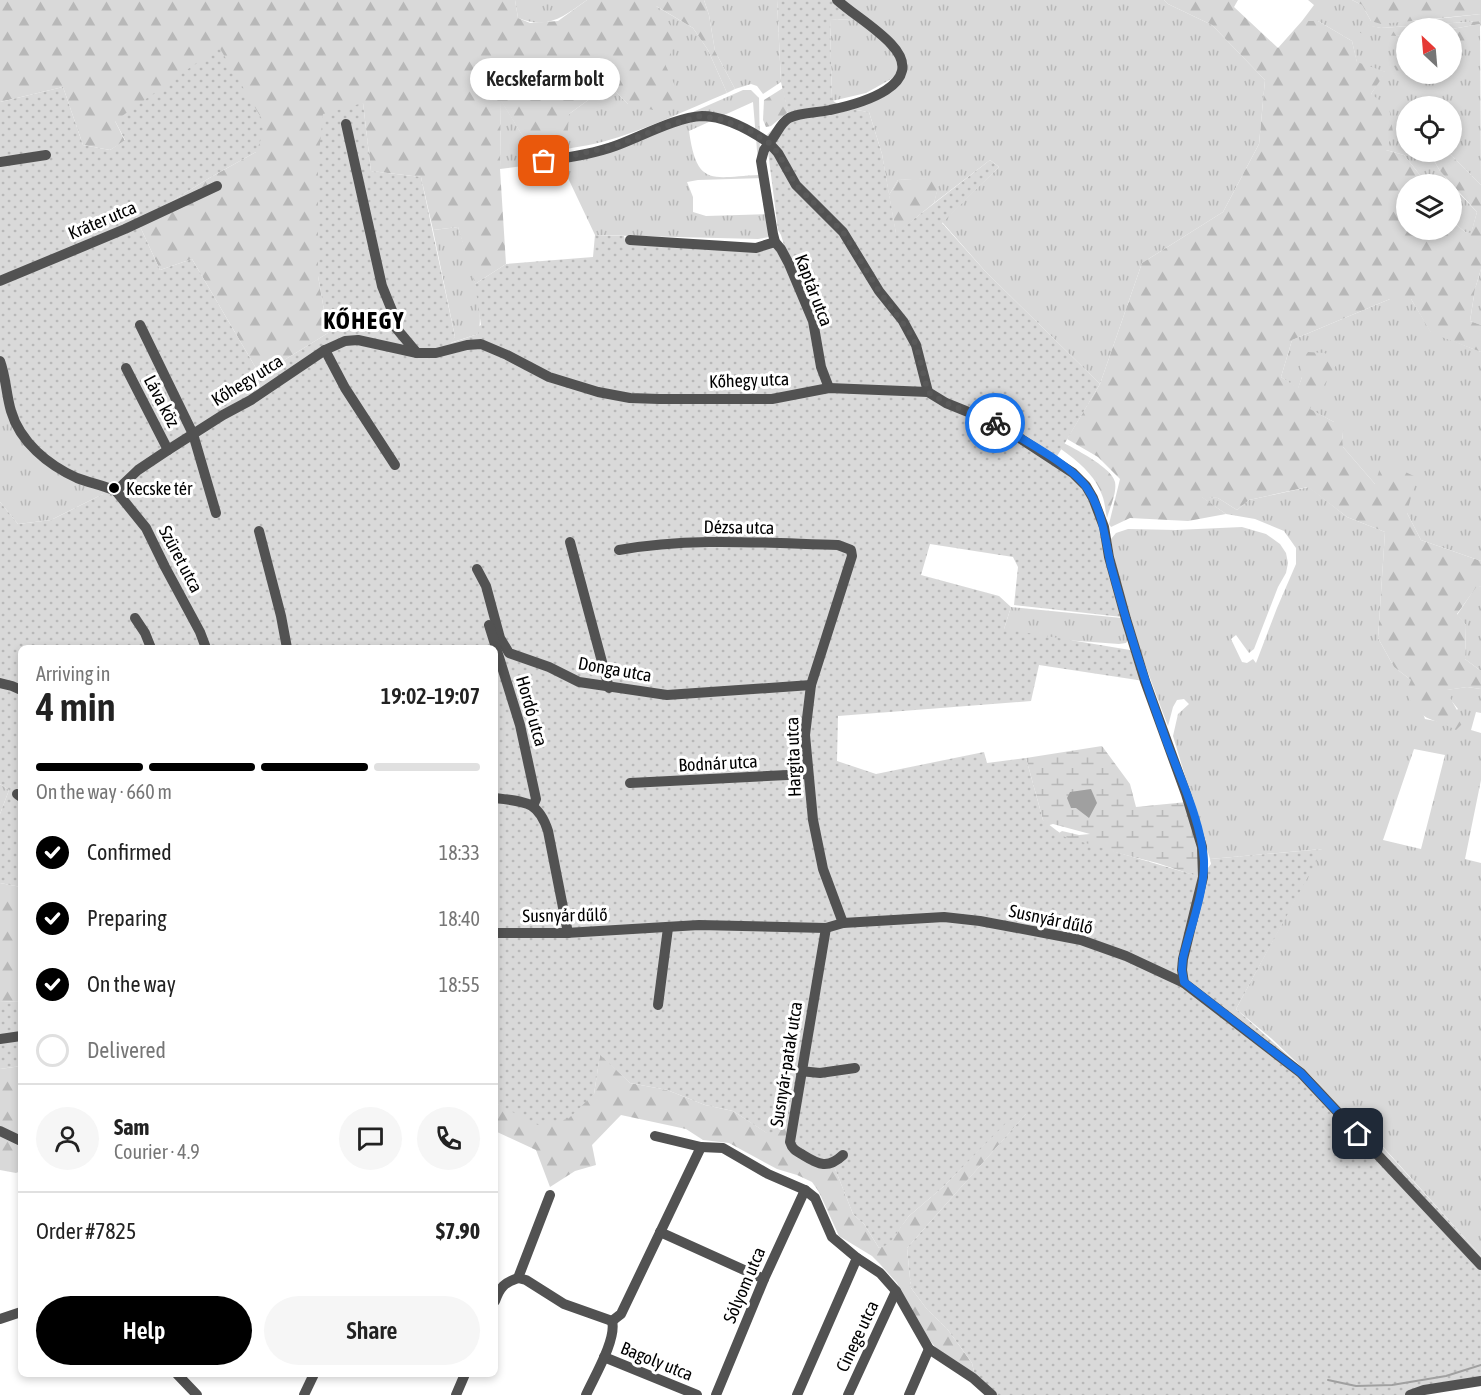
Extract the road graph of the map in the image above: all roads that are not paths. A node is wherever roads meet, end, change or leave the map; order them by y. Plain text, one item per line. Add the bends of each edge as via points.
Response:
1 (837, 0) edge
2 (346, 124) dead end
3 (769, 143) junction
4 (46, 155) dead end
5 (544, 161) dead end
6 (0, 162) edge
7 (217, 186) dead end
8 (630, 240) dead end
9 (775, 242) junction
10 (0, 281) edge
11 (140, 325) dead end
12 (325, 350) junction
13 (417, 353) junction
14 (0, 361) edge
15 (126, 368) dead end
16 (829, 388) junction
17 (928, 392) junction
18 (193, 434) junction
19 (168, 450) junction
20 (394, 465) dead end
21 (116, 491) junction
22 (216, 513) dead end
23 (259, 531) dead end
24 (570, 542) dead end
25 (619, 550) dead end
26 (852, 556) joint
27 (477, 569) dead end
28 (135, 618) dead end
29 (489, 625) dead end
30 (497, 639) junction
31 (150, 645) edge
32 (205, 645) edge
33 (286, 645) edge
34 (0, 683) edge
35 (811, 685) junction
36 (609, 688) junction
37 (18, 689) edge
38 (808, 774) junction
39 (630, 783) dead end
40 (498, 798) edge
41 (533, 806) junction
42 (843, 923) junction
43 (668, 928) junction
44 (826, 928) junction
45 (498, 933) edge
46 (568, 933) junction
47 (1184, 982) junction
48 (658, 1005) dead end
49 (18, 1036) edge
50 (0, 1039) edge
51 (855, 1068) dead end
52 (800, 1071) junction
53 (0, 1131) edge
54 (655, 1136) dead end
55 (18, 1140) edge
56 (701, 1147) junction
57 (843, 1155) dead end
58 (805, 1190) junction
59 (550, 1195) dead end
60 (660, 1232) junction
61 (857, 1258) junction
62 (1481, 1265) edge
63 (518, 1278) junction
64 (764, 1279) junction
65 (896, 1291) junction
66 (498, 1293) edge
67 (18, 1313) edge
68 (0, 1319) edge
69 (612, 1321) junction
70 (929, 1349) junction
71 (604, 1357) junction
72 (180, 1377) edge
73 (313, 1377) edge
74 (464, 1377) edge
75 (1481, 1381) edge
76 (197, 1395) edge
77 (304, 1395) edge
78 (456, 1395) edge
79 (586, 1395) edge
80 (697, 1395) edge
81 (716, 1395) edge
82 (797, 1395) edge
83 (848, 1395) edge
84 (909, 1395) edge
85 (992, 1395) edge
86 (1410, 1395) edge

1 - 3 street via 895,49 901,61 899,78 872,97 790,118
2 - 13 street via 382,286 396,328
3 - 5 street via 734,124 700,116 612,147
3 - 9 street via 761,161
3 - 17 street via 796,185 843,232 879,291 903,321 916,345
4 - 6 street
7 - 10 street, Kráter utca
8 - 9 street, Kaptár utca via 748,248
9 - 16 street, Kaptár utca via 789,264 813,321
11 - 18 street
12 - 13 street, Kőhegy utca via 358,340
12 - 18 street, Kőhegy utca
12 - 20 street
13 - 16 street, Kőhegy utca via 481,344 549,377 630,398 772,399
14 - 21 street via 11,413 36,451 77,478
15 - 19 street, Láva köz
16 - 17 street, Kőhegy utca
17 - 47 street, Kőhegy utca via 1018,437 1073,473 1093,498 1145,681 1202,847 1203,877 1183,958
18 - 19 street, Kőhegy utca
18 - 22 street
19 - 21 street, Kőhegy utca
21 - 32 street, Szüret utca via 146,528
23 - 33 street
24 - 36 street
25 - 26 street, Dézsa utca via 703,541 838,545 848,547
26 - 35 street, Hargita utca
27 - 30 street via 486,586
28 - 31 street
29 - 30 street, Hordó utca
30 - 36 street, Donga utca via 509,653 579,682
30 - 41 street, Hordó utca via 533,779
34 - 37 street
35 - 36 street, Donga utca via 667,695
35 - 38 street, Hargita utca via 805,735
38 - 39 street, Bodnár utca
38 - 42 street, Hargita utca via 823,869
40 - 41 street
41 - 46 street via 548,831
42 - 44 street, Susnyár dűlő
42 - 47 street, Susnyár dűlő via 944,917 980,921 1081,940
43 - 44 street, Susnyár dűlő
43 - 46 street, Susnyár dűlő
43 - 48 street
44 - 52 street, Susnyár-patak utca
45 - 46 street, Susnyár dűlő
47 - 62 street, Susnyár dűlő via 1301,1073
49 - 50 street
51 - 52 street via 820,1073
52 - 57 street, Susnyár-patak utca via 790,1145 821,1165 834,1163
53 - 55 street
54 - 56 street
56 - 58 street via 723,1148
56 - 60 street
58 - 61 street via 816,1198 832,1237
58 - 64 street, Sólyom utca
59 - 63 street
60 - 64 street
60 - 69 street via 621,1314
61 - 65 street via 880,1273
61 - 82 street
63 - 66 street via 507,1282
63 - 69 street via 564,1304
64 - 81 street, Sólyom utca
65 - 70 street
65 - 83 street, Cinege utca
67 - 68 street
69 - 71 street via 614,1329
70 - 84 street
70 - 85 street
71 - 79 street
71 - 80 street, Bagoly utca
72 - 76 street
73 - 77 street
74 - 78 street
75 - 86 street

